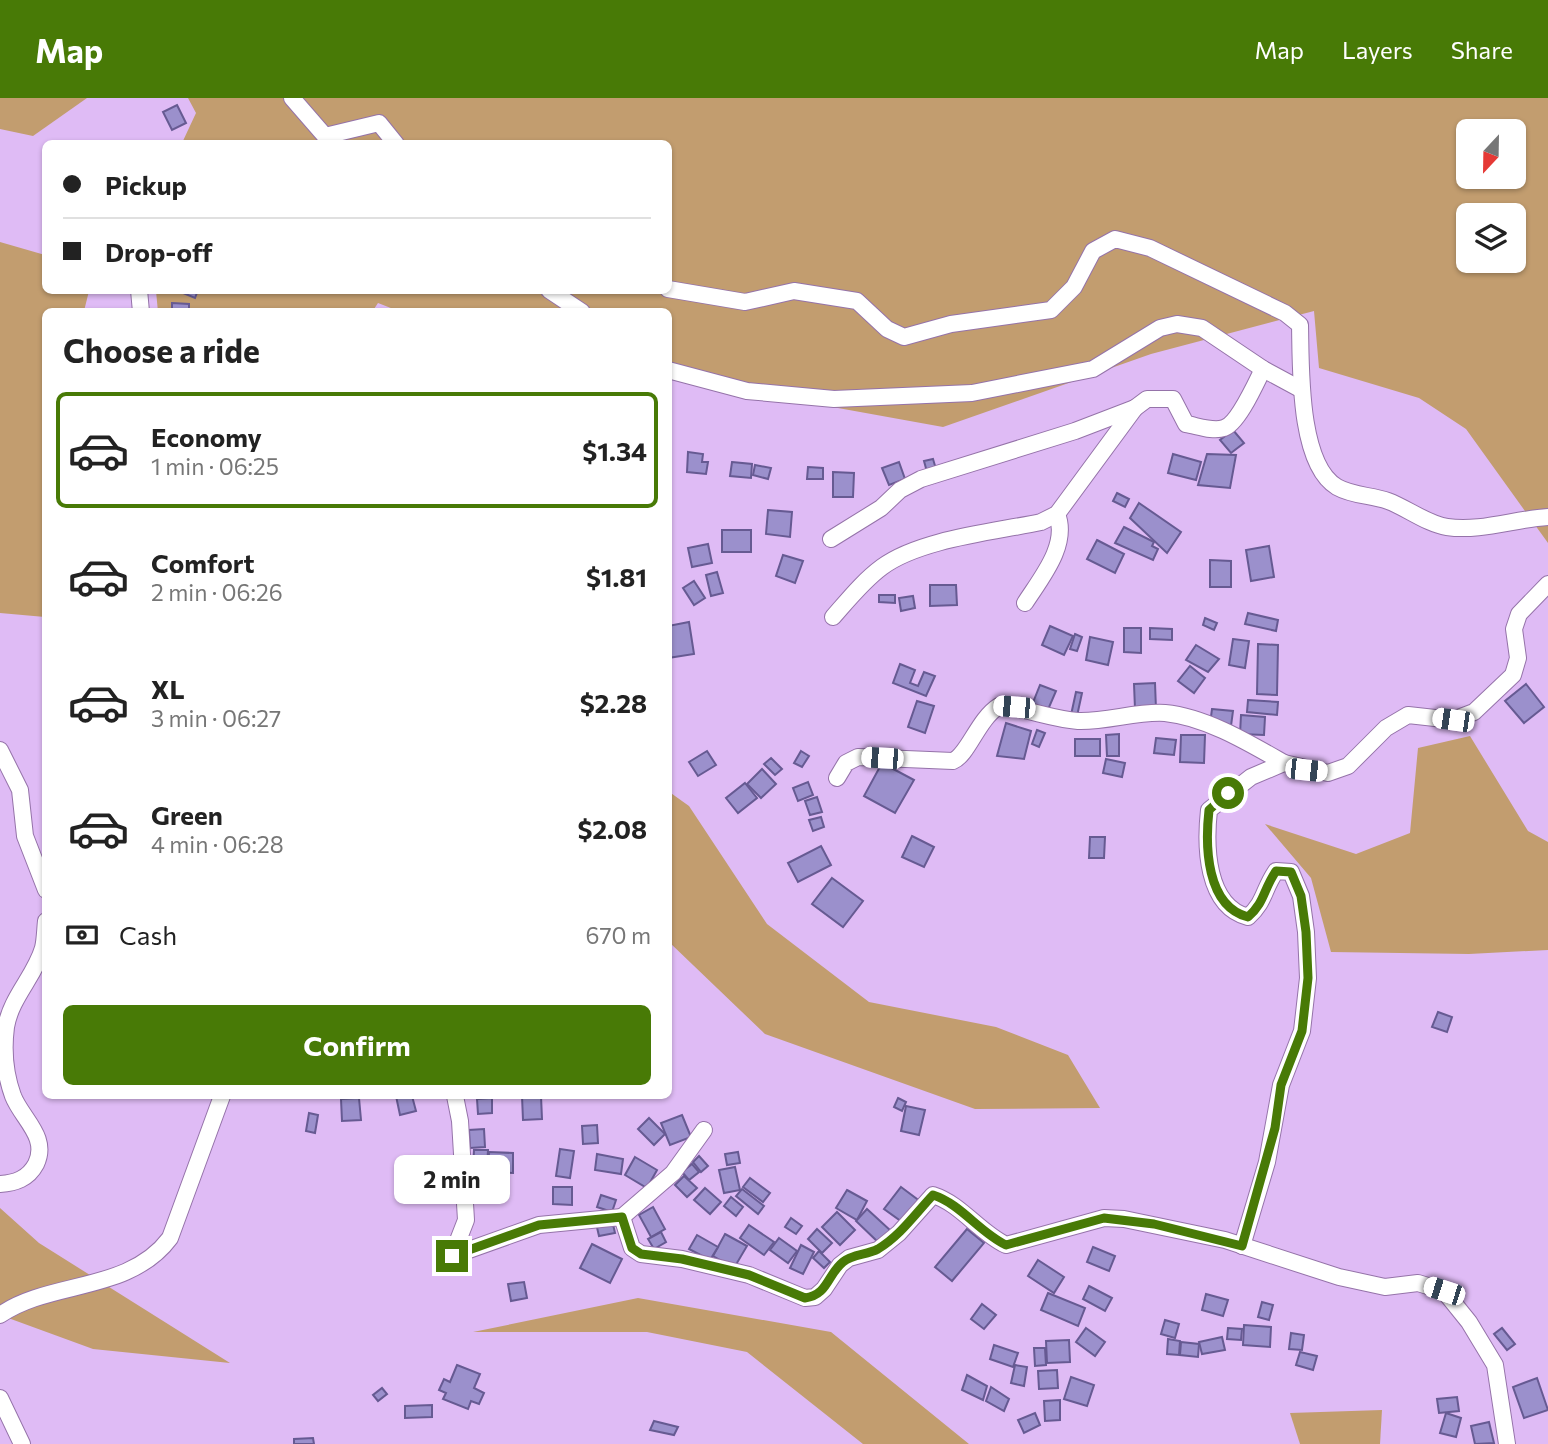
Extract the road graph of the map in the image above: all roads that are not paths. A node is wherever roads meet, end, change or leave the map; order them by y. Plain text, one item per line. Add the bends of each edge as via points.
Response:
1 (292, 98) edge
2 (393, 140) edge
3 (672, 290) edge
4 (556, 294) edge
5 (576, 308) edge
6 (1263, 369) junction
7 (672, 371) edge
8 (1303, 390) junction
9 (1135, 408) junction
10 (1057, 514) junction
11 (1548, 517) edge
12 (831, 539) dead end
13 (1548, 584) edge
14 (1025, 603) dead end
15 (833, 617) dead end
16 (0, 750) edge
17 (1284, 764) junction
18 (837, 778) dead end
19 (42, 880) edge
20 (42, 950) edge
21 (221, 1099) edge
22 (456, 1099) edge
23 (704, 1130) dead end
24 (0, 1184) edge
25 (622, 1217) junction
26 (1242, 1246) junction
27 (0, 1315) edge
28 (0, 1398) edge
29 (22, 1444) edge
30 (1507, 1444) edge

1 - 2 street via 325,136 379,123
3 - 8 street via 745,302 794,291 857,301 887,329 904,337 951,324 1051,310 1074,287 1093,251 1115,239 1150,248 1300,325
4 - 5 street
6 - 7 street via 1202,328 1177,324 1160,328 1093,369 972,393 834,399 747,391
6 - 8 street
6 - 9 street via 1234,422 1226,428 1186,424 1173,399 1163,396 1147,399
8 - 11 street via 1307,437 1322,470 1334,485 1351,494 1393,502 1445,527
9 - 10 street
9 - 12 street via 921,479
10 - 14 street via 1061,525 1053,558
10 - 15 street via 1041,522 924,547 884,565
13 - 17 street via 1519,614 1514,629 1518,658 1513,676 1474,712 1453,720 1408,715 1386,728 1348,766 1328,773
16 - 19 street via 20,790 25,836
17 - 18 street via 1244,740 1164,713 1082,721 999,706 986,714 961,758 858,757 846,763
17 - 26 street via 1251,777 1228,793 1209,810 1206,831 1207,856 1222,901 1234,913 1248,917 1262,905 1265,887 1276,871 1284,869 1291,872 1301,896 1306,932 1308,978 1302,1031 1281,1085 1272,1139
20 - 24 street via 7,1024 4,1061 14,1097 34,1129 40,1150 24,1178
21 - 27 street via 170,1238 159,1252 95,1285 18,1304
22 - 25 street via 466,1220 452,1256 539,1225
23 - 25 street via 673,1173
25 - 26 street via 632,1248 641,1254 749,1275 805,1298 824,1289 849,1258 878,1250 933,1195 1006,1245 1104,1218 1154,1224
26 - 30 street via 1339,1277 1385,1287 1418,1283 1444,1291 1495,1365
28 - 29 street

